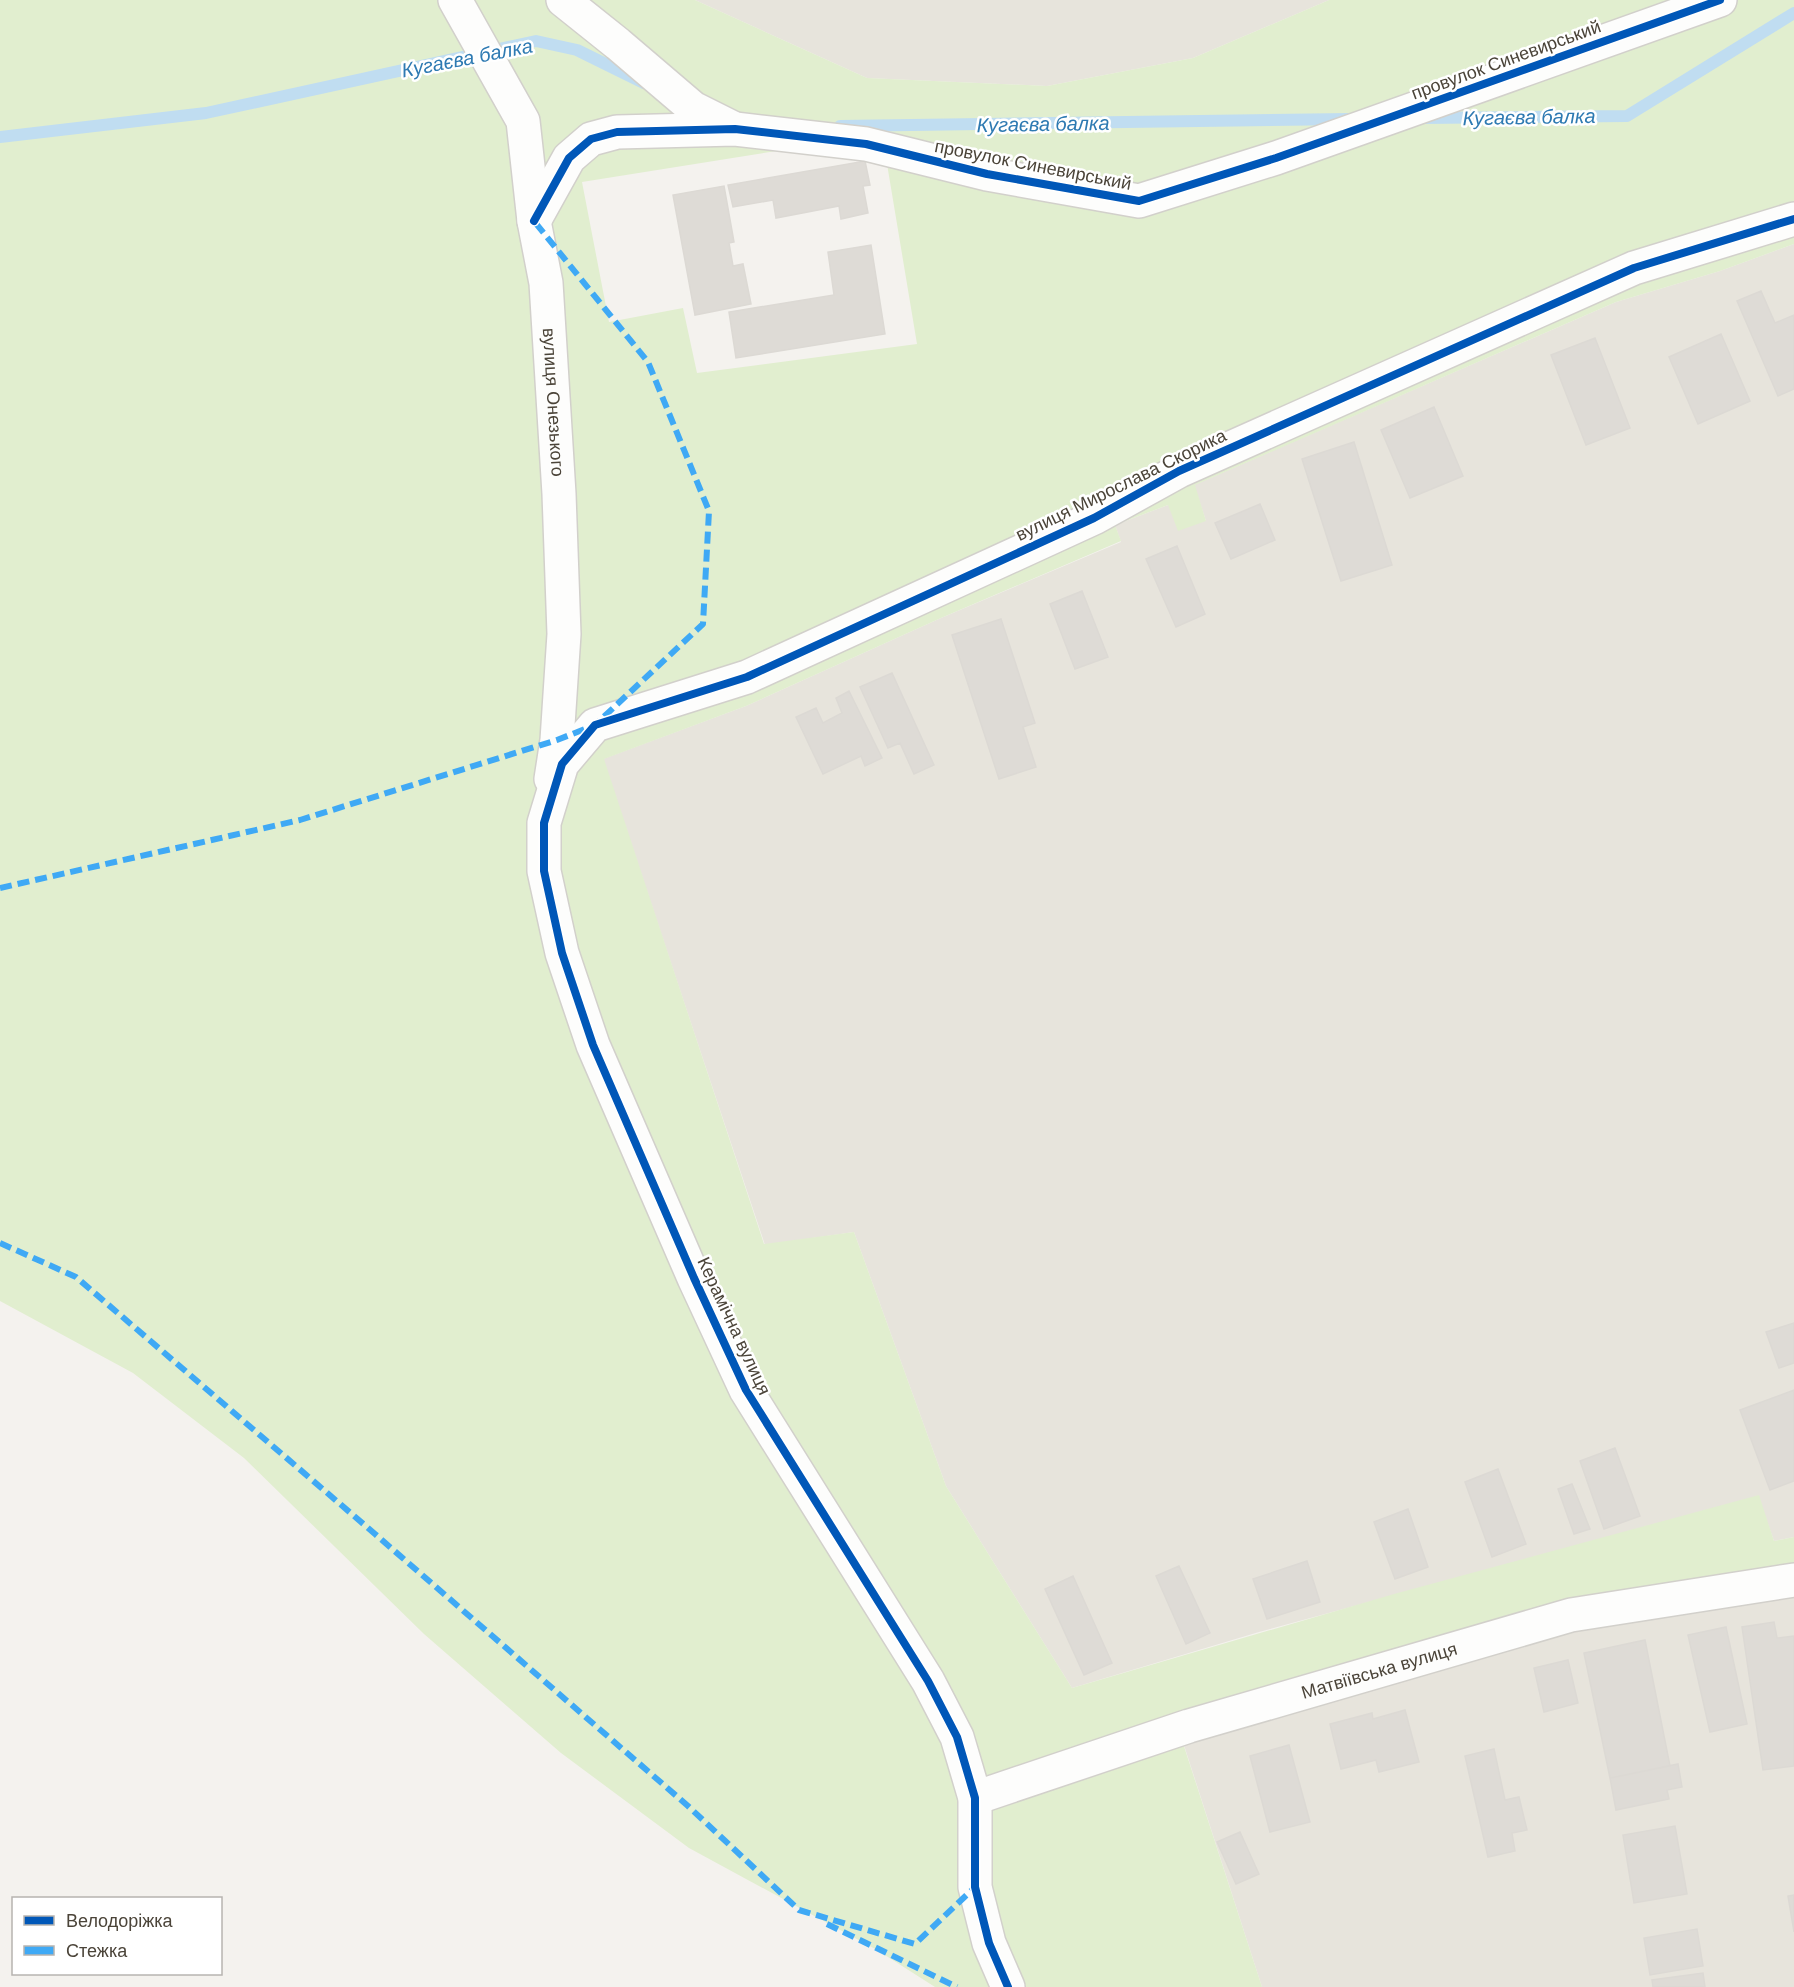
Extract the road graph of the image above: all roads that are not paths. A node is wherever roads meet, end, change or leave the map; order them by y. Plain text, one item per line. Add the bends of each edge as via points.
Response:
1 (455, 0) edge
2 (563, 0) edge
3 (1720, 0) edge
4 (735, 129) junction
5 (1794, 219) edge
6 (534, 221) junction
7 (596, 726) joint
8 (544, 823) junction
9 (1794, 1580) edge
10 (975, 1798) junction
11 (1008, 1987) edge

1 - 6 street, вулиця Онезького via 523,121
2 - 4 street, провулок Синевирський via 693,108
3 - 4 street, провулок Синевирський via 1276,158 1139,201 987,174 866,144
4 - 6 street, провулок Синевирський via 617,132 591,139 569,158
5 - 7 street, вулиця Мирослава Скорика via 1634,268 1179,471 1094,518 747,677
6 - 8 street, вулиця Онезького via 546,283 564,634 557,740
7 - 8 street, Керамічна вулиця via 562,764
8 - 10 street, Керамічна вулиця via 544,871 562,953 593,1045 694,1278 746,1390 928,1681 957,1737
9 - 10 street, Матвіївська вулиця via 1571,1615 1189,1726
10 - 11 street, Керамічна вулиця via 975,1887 989,1943

